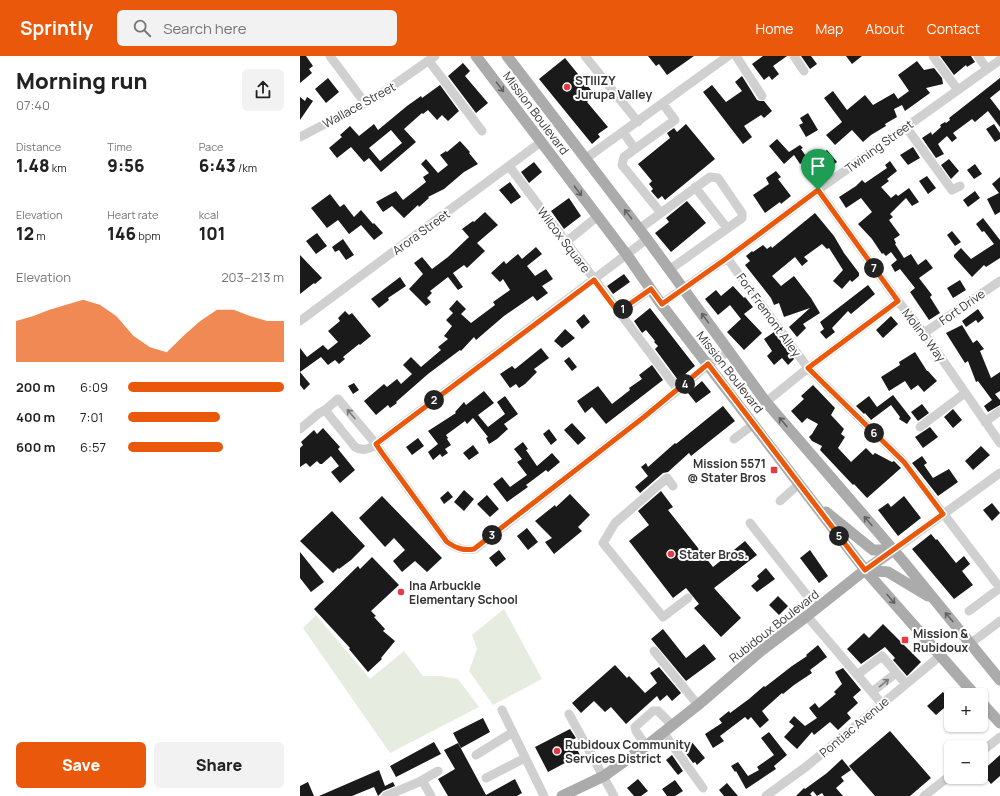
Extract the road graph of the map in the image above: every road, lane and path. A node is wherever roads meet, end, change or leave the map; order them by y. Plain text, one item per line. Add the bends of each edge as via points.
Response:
1 (330, 56) edge
2 (476, 56) edge
3 (507, 56) edge
4 (585, 56) edge
5 (728, 56) edge
6 (736, 56) edge
7 (794, 56) edge
8 (933, 56) edge
9 (978, 56) edge
10 (432, 58) edge
11 (1000, 60) edge
12 (988, 68) junction
13 (804, 71) dead end
14 (958, 90) junction
15 (762, 96) dead end
16 (365, 103) junction
17 (663, 104) junction
18 (638, 122) junction
19 (906, 127) junction
20 (482, 131) dead end
21 (623, 132) junction
22 (300, 137) edge
23 (541, 142) junction
24 (635, 149) junction
25 (585, 159) junction
26 (509, 166) junction
27 (960, 186) dead end
28 (695, 187) junction
29 (818, 190) junction
30 (661, 212) junction
31 (598, 216) junction
32 (727, 228) junction
33 (639, 229) junction
34 (647, 239) junction
35 (566, 242) junction
36 (627, 255) junction
37 (727, 258) junction
38 (670, 270) junction
39 (594, 280) junction
40 (1000, 281) edge
41 (651, 289) junction
42 (684, 289) junction
43 (898, 301) junction
44 (662, 304) junction
45 (618, 312) junction
46 (300, 321) edge
47 (924, 333) junction
48 (729, 351) junction
49 (708, 364) junction
50 (808, 368) junction
51 (678, 390) junction
52 (966, 393) junction
53 (766, 402) junction
54 (324, 410) junction
55 (1000, 411) edge
56 (985, 422) junction
57 (754, 424) junction
58 (920, 427) dead end
59 (300, 430) edge
60 (734, 439) dead end
61 (1000, 443) edge
62 (373, 446) junction
63 (1000, 473) edge
64 (799, 484) junction
65 (673, 486) dead end
66 (780, 501) dead end
67 (814, 503) junction
68 (943, 514) junction
69 (750, 524) dead end
70 (894, 550) junction
71 (865, 570) junction
72 (1000, 588) edge
73 (688, 598) dead end
74 (936, 600) junction
75 (818, 608) junction
76 (969, 611) dead end
77 (807, 616) junction
78 (1000, 621) edge
79 (971, 643) junction
80 (654, 651) dead end
81 (940, 656) junction
82 (896, 673) junction
83 (857, 675) junction
84 (1000, 680) edge
85 (906, 684) junction
86 (969, 688) edge
87 (872, 692) junction
88 (882, 704) junction
89 (698, 705) junction
90 (502, 710) dead end
91 (988, 710) edge
92 (569, 714) dead end
93 (1000, 723) edge
94 (667, 729) junction
95 (513, 732) junction
96 (1000, 737) edge
97 (646, 746) junction
98 (988, 746) edge
99 (476, 755) dead end
100 (525, 758) junction
101 (438, 771) dead end
102 (604, 776) junction
103 (486, 778) dead end
104 (422, 780) junction
105 (944, 780) edge
106 (703, 788) dead end
107 (386, 796) edge
108 (431, 796) edge
109 (544, 796) edge
110 (562, 796) edge
111 (614, 796) edge
112 (766, 796) edge
113 (924, 796) edge

1 - 16 street
2 -> 23 main road, Mission Boulevard
3 - 25 main road, Mission Boulevard
4 - 18 street
5 - 17 street
6 - 15 street
7 - 13 street
8 - 14 street
9 - 12 street
10 - 16 street, Wallace Street
10 - 20 street
11 - 12 street, Twining Street
12 - 14 street, Twining Street
14 - 19 street, Twining Street
16 - 22 street, Wallace Street
17 - 18 street
17 - 24 street via 675,120
18 - 21 street
19 - 27 street via 952,190
19 - 29 street, Twining Street
21 - 24 street
21 - 25 street
23 - 26 street, Arora Street
23 -> 31 main road, Mission Boulevard
24 - 30 street via 624,156 622,165
33 -> 25 main road, Mission Boulevard
26 - 35 street, Wilcox Square
26 - 46 street, Arora Street
28 - 30 street
28 - 32 street
28 - 32 street via 710,177 718,178 742,213 742,218
29 - 37 street, Twining Street
29 - 43 street, Molino Way
30 - 33 street
31 - 35 street
31 - 36 main road, Mission Boulevard
32 - 38 street
33 - 34 main road, Mission Boulevard
34 - 36 street
34 - 38 main road, Mission Boulevard
35 - 39 street, Wilcox Square
36 - 39 street
36 - 41 main road, Mission Boulevard
37 - 42 street, Twining Street
37 - 50 street, Fort Fremont Alley
38 - 42 main road, Mission Boulevard
39 - 45 street, Wilcox Square
39 - 62 street
40 - 47 street, Fort Drive
41 - 44 main road, Mission Boulevard
41 - 45 street
42 - 44 street, Twining Street
48 -> 42 main road, Mission Boulevard
43 - 47 street, Molino Way
43 - 50 street
44 - 49 main road, Mission Boulevard
45 - 51 street, Wilcox Square
47 - 52 street, Molino Way
48 - 49 street
48 - 53 main road, Mission Boulevard
49 - 51 street
49 - 57 main road, Mission Boulevard
50 - 53 street
50 - 68 street, Fort Fremont Alley via 904,462
51 - 62 street via 474,549 463,550 447,542 382,453
52 - 56 street, Molino Way
52 - 58 street
70 -> 53 main road, Mission Boulevard
54 - 59 street
54 - 62 street via 360,450
62 -> 54 street via 338,399
55 - 56 street
56 - 61 street, Molino Way
57 - 60 street
57 - 64 main road, Mission Boulevard
63 - 68 street, Rubidoux Boulevard
64 - 66 street
64 - 67 main road, Mission Boulevard
65 - 73 street via 667,478 615,523 603,543 663,617
67 - 70 main road via 873,550
67 - 71 main road, Mission Boulevard
68 - 70 street, Rubidoux Boulevard
68 - 72 street, Fort Fremont Alley
69 - 75 street
70 - 71 main road, Rubidoux Boulevard
70 - 74 main road, Mission Boulevard
71 - 74 main road via 888,572
71 - 75 main road, Rubidoux Boulevard
71 -> 81 main road, Mission Boulevard
72 - 76 street
79 -> 74 main road, Mission Boulevard
75 - 77 main road, Rubidoux Boulevard
77 - 83 street
77 - 89 main road, Rubidoux Boulevard via 762,650
78 - 79 street
79 - 84 main road, Mission Boulevard
80 - 89 street
81 - 85 street, Pontiac Avenue
81 - 86 main road, Mission Boulevard
82 - 83 street via 882,656
82 - 85 street
87 -> 82 street
83 - 87 street
85 - 88 street, Pontiac Avenue
87 - 88 street
88 - 112 street, Pontiac Avenue
89 - 94 main road, Rubidoux Boulevard
90 - 95 street
91 - 93 main road
92 - 102 street
94 - 97 main road, Rubidoux Boulevard
94 - 97 street via 658,711 653,711 635,727
94 - 106 street
95 - 99 street
95 - 100 street
96 - 98 street
97 - 102 main road, Rubidoux Boulevard
100 - 103 street
100 - 109 street
101 - 104 street
102 - 110 main road, Rubidoux Boulevard
102 - 111 street
104 - 107 street
104 - 108 street
105 - 113 street

